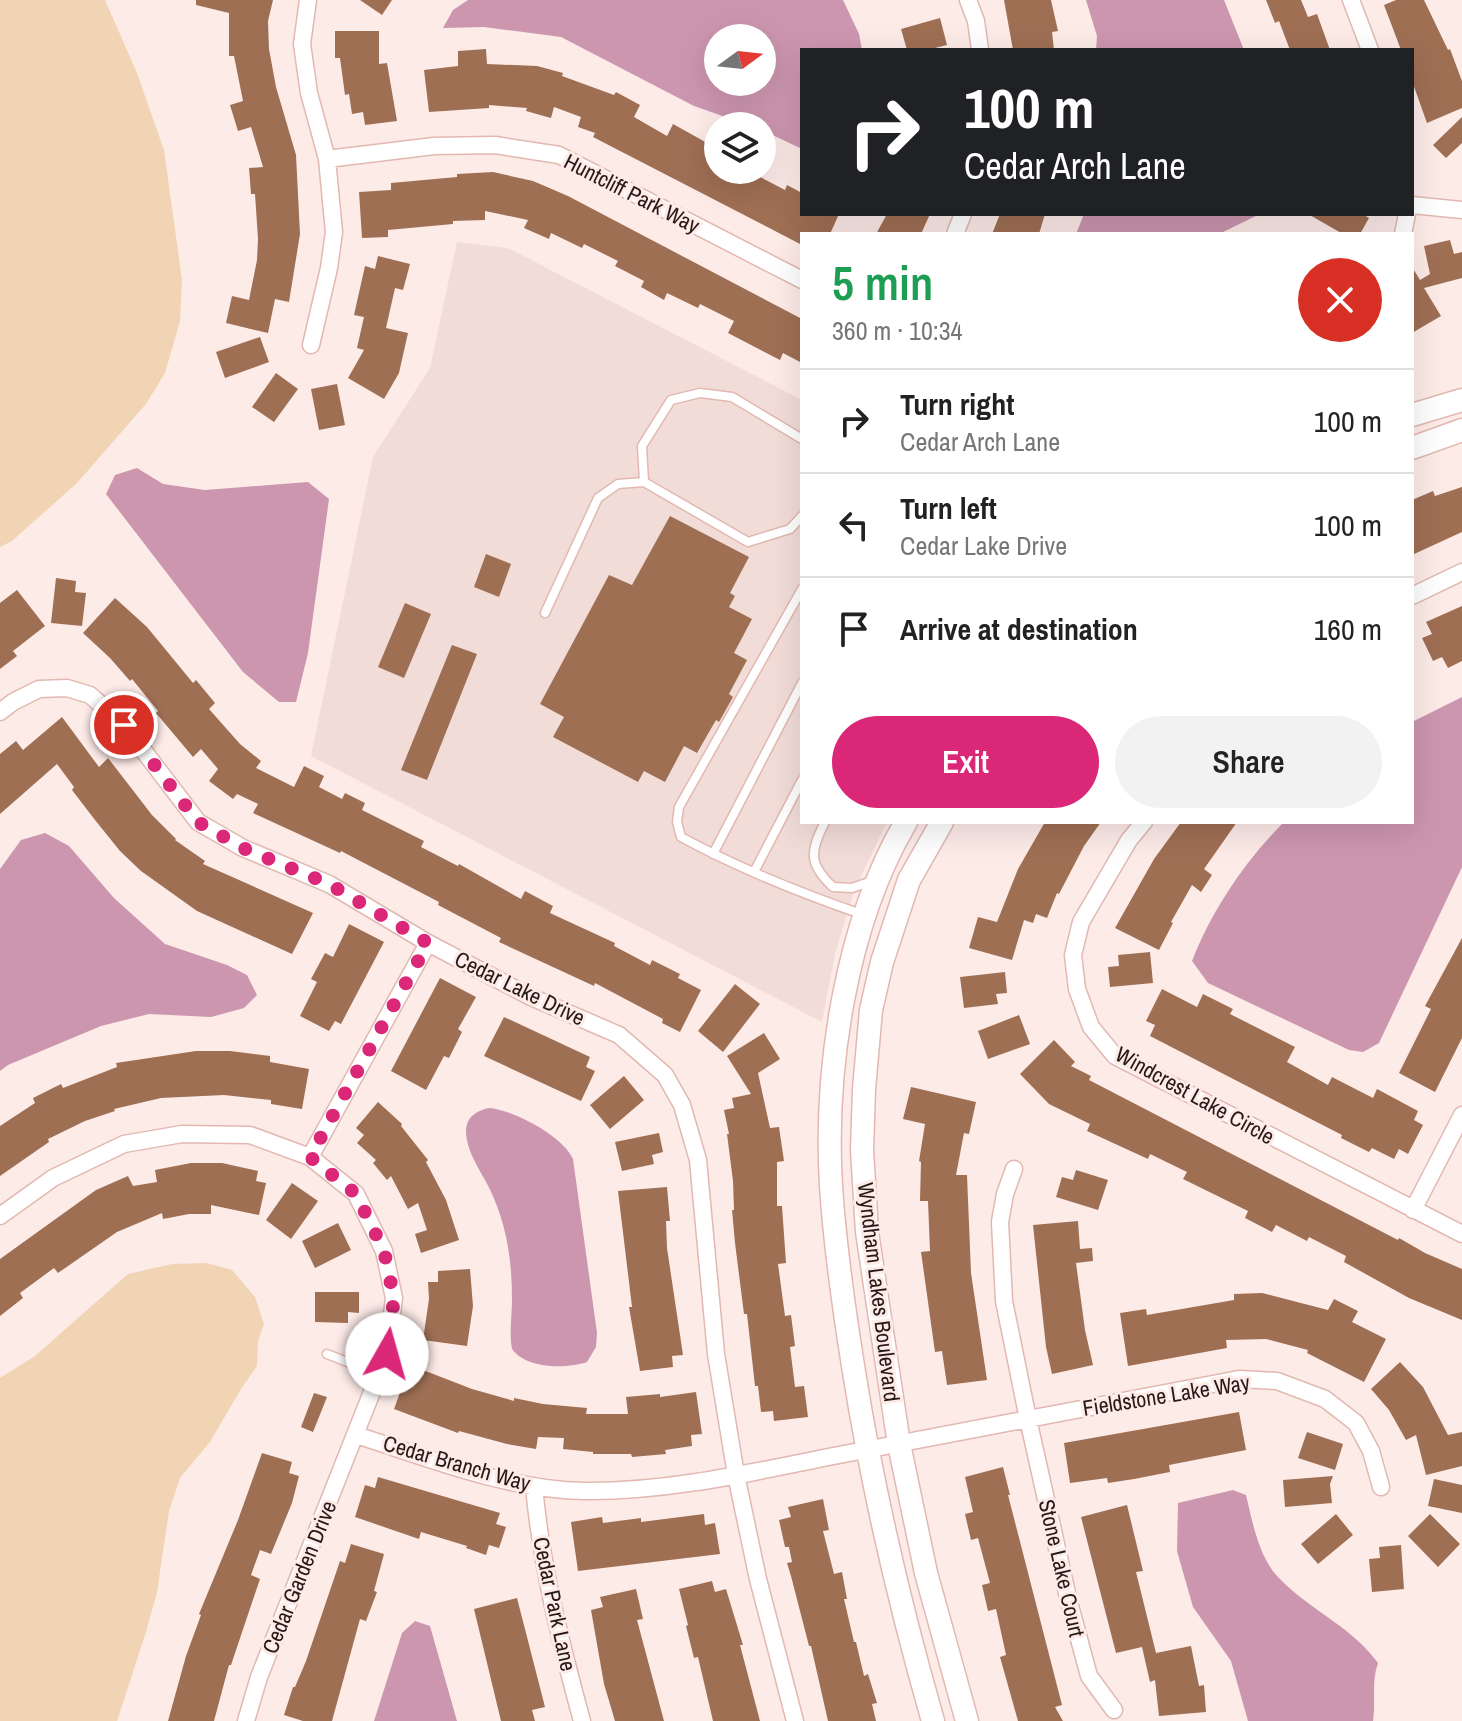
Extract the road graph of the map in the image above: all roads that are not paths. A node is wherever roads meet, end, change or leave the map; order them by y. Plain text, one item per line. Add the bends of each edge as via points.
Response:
1 (308, 0) edge
2 (968, 0) edge
3 (1351, 0) edge
4 (980, 48) edge
5 (1369, 48) edge
6 (327, 159) junction
7 (1414, 205) edge
8 (1462, 210) edge
9 (800, 279) edge
10 (311, 345) dead end
11 (1462, 400) edge
12 (1414, 414) edge
13 (1462, 430) edge
14 (800, 438) edge
15 (1414, 447) edge
16 (644, 482) junction
17 (800, 518) edge
18 (1462, 572) edge
19 (800, 593) edge
20 (1414, 595) edge
21 (545, 613) dead end
22 (800, 687) edge
23 (0, 712) edge
24 (800, 784) edge
25 (824, 824) edge
26 (905, 824) edge
27 (941, 824) edge
28 (1142, 824) edge
29 (713, 854) junction
30 (754, 872) junction
31 (877, 879) junction
32 (865, 915) junction
33 (892, 924) junction
34 (428, 943) junction
35 (1462, 1115) edge
36 (310, 1157) junction
37 (1014, 1169) dead end
38 (1413, 1210) junction
39 (0, 1216) edge
40 (1462, 1234) edge
41 (327, 1354) dead end
42 (380, 1374) junction
43 (1028, 1419) junction
44 (356, 1435) junction
45 (899, 1444) junction
46 (867, 1450) junction
47 (736, 1475) junction
48 (534, 1486) junction
49 (1381, 1487) dead end
50 (1114, 1710) dead end
51 (246, 1721) edge
52 (582, 1721) edge
53 (795, 1721) edge
54 (933, 1721) edge
55 (967, 1721) edge

1 - 6 street via 302,44
2 - 4 street
3 - 5 street
6 - 9 street, Huntcliff Park Way via 479,145 559,155
6 - 10 street via 334,232
7 - 8 street
11 - 12 street
13 - 15 street
14 - 16 lane via 732,397 700,393 671,400 642,446
16 - 17 lane via 748,542 790,529
16 - 21 lane via 618,484 598,498
18 - 20 street
19 - 29 lane via 679,807 681,837
22 - 29 lane
23 - 34 street, Cedar Lake Drive via 39,689 67,688 90,695 124,725 198,822 243,848 329,884
24 - 30 lane
25 - 31 lane via 813,859 818,873 833,887 852,888
26 - 31 street, Wyndham Lakes Boulevard
27 - 33 street, Wyndham Lakes Boulevard via 909,880
28 - 38 street, Windcrest Lake Circle via 1081,922 1073,955 1077,989 1091,1027 1115,1056
29 - 30 lane
30 - 32 lane
31 - 32 street, Wyndham Lakes Boulevard
32 - 33 street
32 - 46 street, Wyndham Lakes Boulevard via 837,1042 831,1182 836,1251
33 - 45 street, Wyndham Lakes Boulevard via 871,1010 862,1150 867,1232
34 - 36 street
34 - 47 street, Cedar Lake Drive via 619,1035 654,1063 675,1092 698,1160 716,1354
35 - 38 street
36 - 39 street, Cedar Branch Way via 250,1135 182,1134 124,1144 53,1178
36 - 42 street, Cedar Branch Way via 356,1194 384,1251 394,1298
37 - 43 street, Stone Lake Court via 1000,1222 1004,1301
38 - 40 street, Windcrest Lake Circle
41 - 42 lane
42 - 44 street, Cedar Branch Way
43 - 45 street, Fieldstone Lake Way
43 - 49 street, Fieldstone Lake Way via 1239,1379 1277,1381 1325,1399 1356,1423
43 - 50 street, Stone Lake Court via 1089,1676
44 - 48 street, Cedar Branch Way
44 - 51 street, Cedar Garden Drive
45 - 46 street, Fieldstone Lake Way
45 - 55 street, Wyndham Lakes Boulevard via 926,1573
46 - 47 street, Cedar Branch Way
46 - 54 street, Wyndham Lakes Boulevard
47 - 48 street, Cedar Branch Way via 651,1488 583,1491
47 - 53 street
48 - 52 street, Cedar Park Lane via 539,1537

